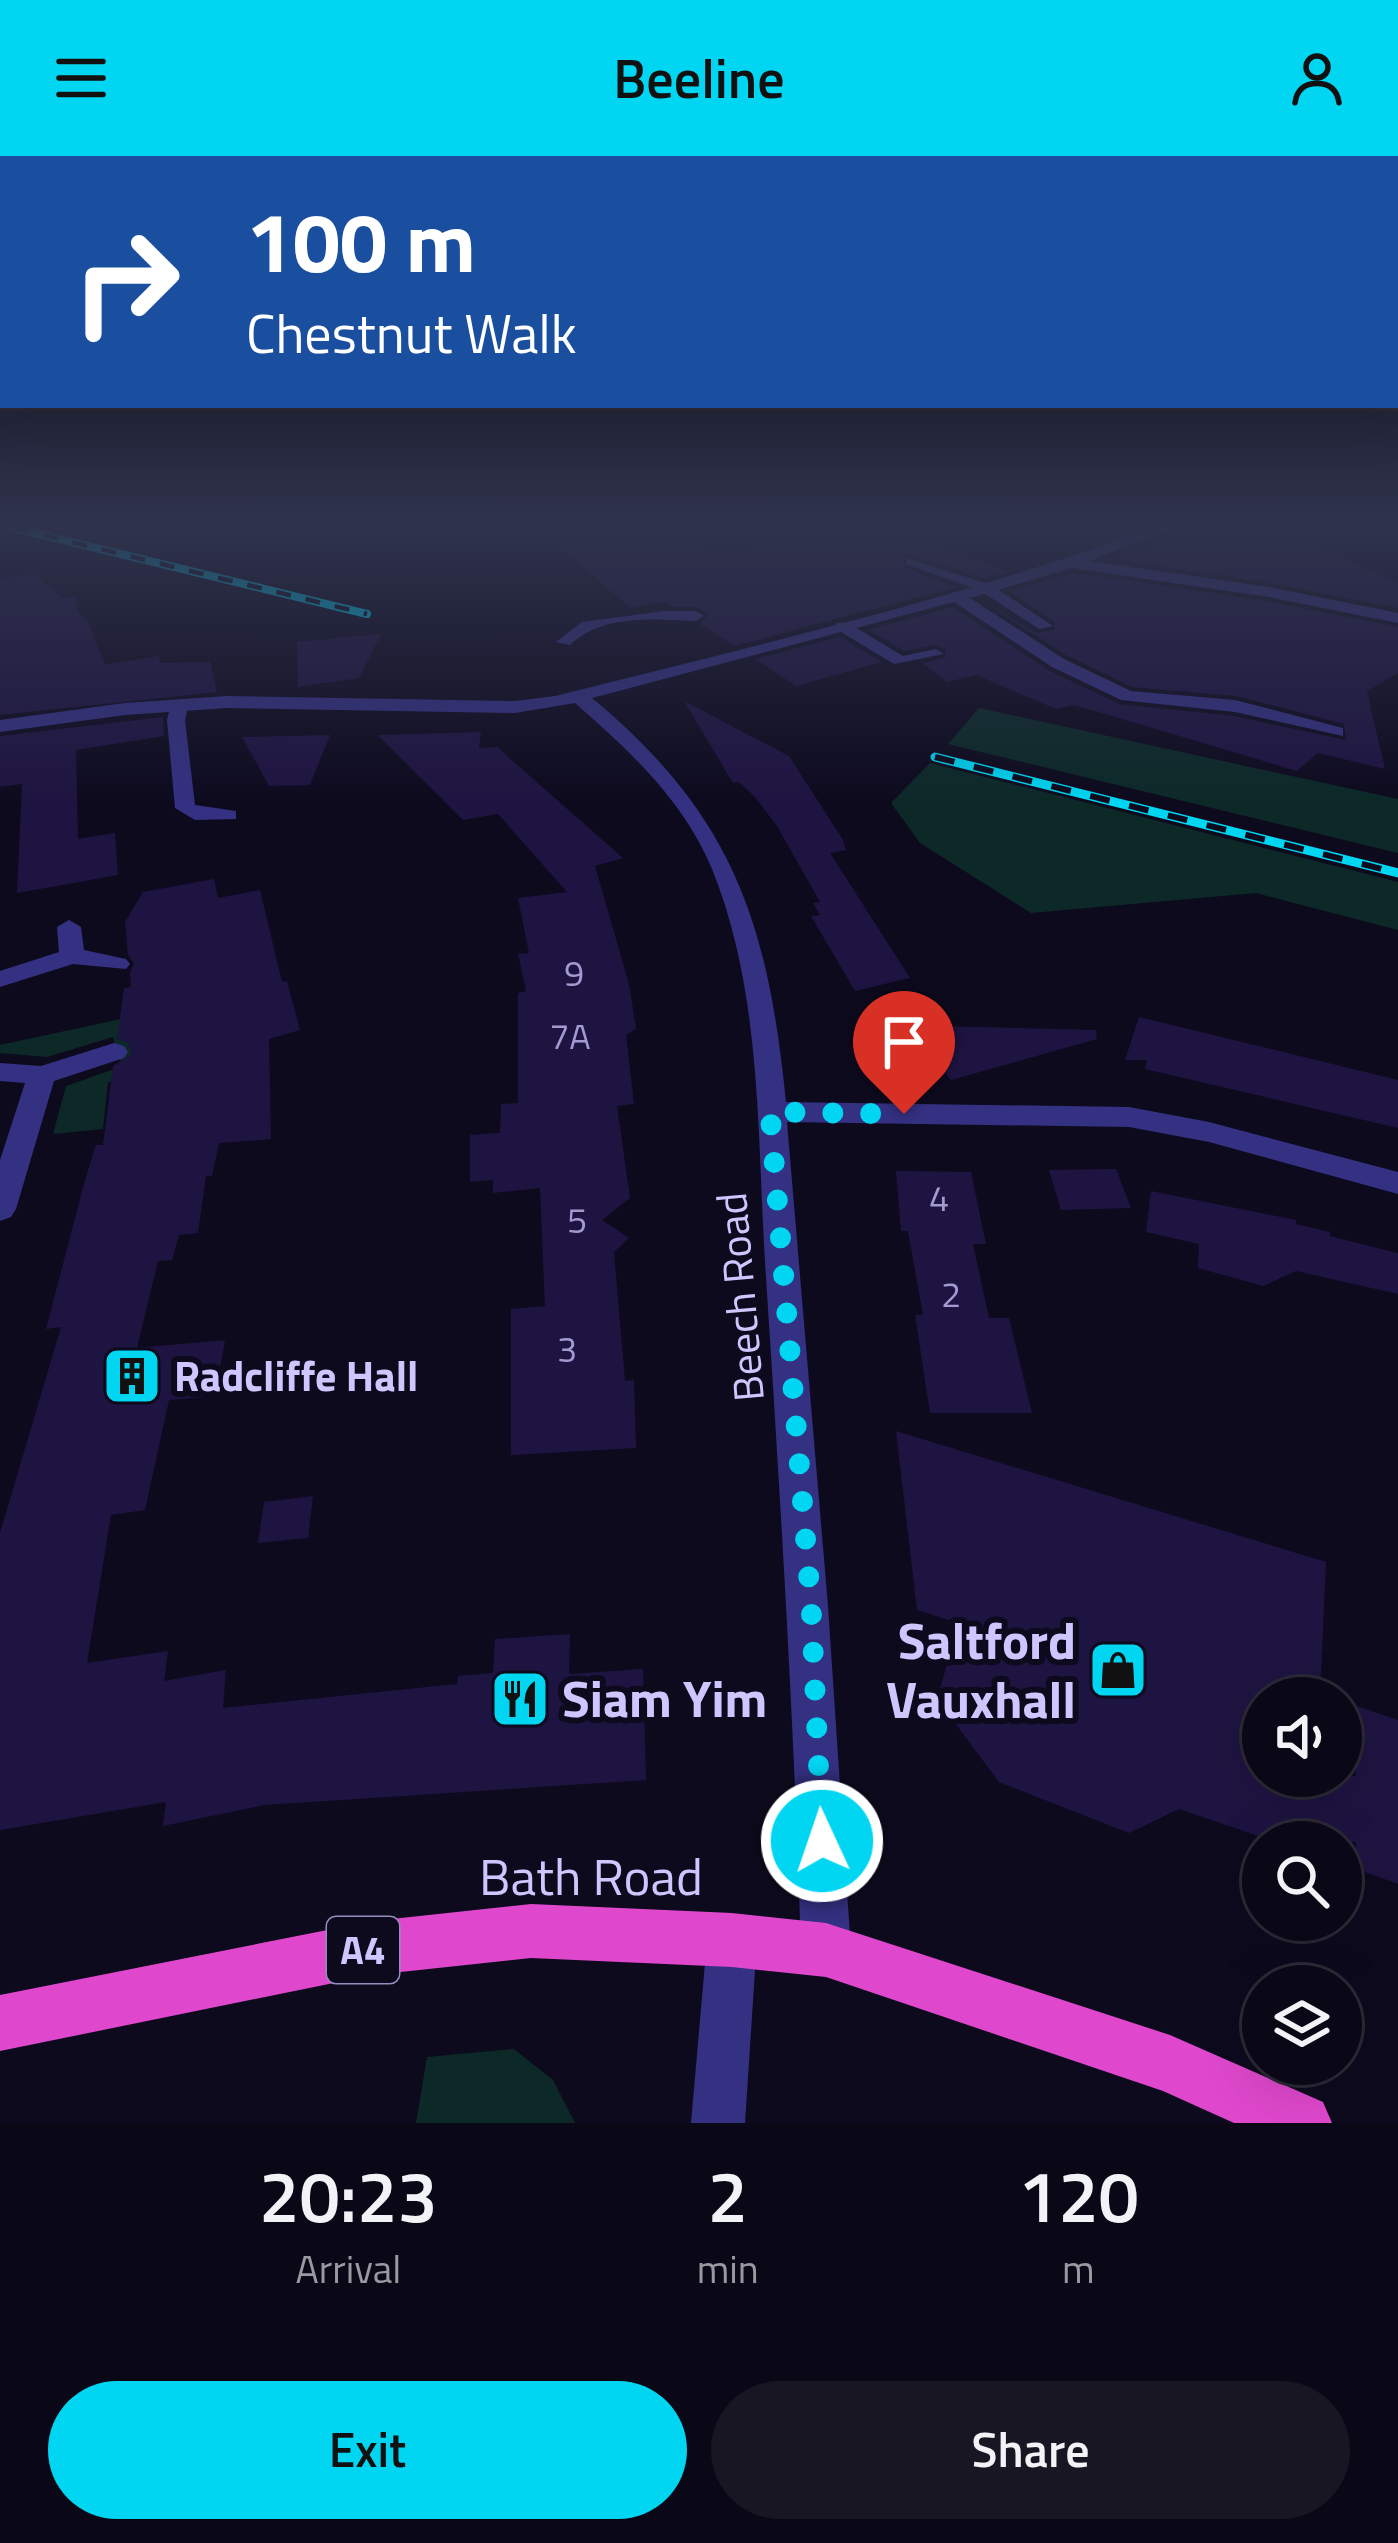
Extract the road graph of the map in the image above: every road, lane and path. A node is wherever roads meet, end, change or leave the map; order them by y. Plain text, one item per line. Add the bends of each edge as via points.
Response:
1 (619, 620) edge
2 (866, 620) edge
3 (992, 620) edge
4 (1036, 620) edge
5 (842, 626) junction
6 (1045, 626) dead end
7 (564, 642) dead end
8 (936, 654) dead end
9 (579, 697) junction
10 (180, 704) junction
11 (0, 726) edge
12 (1336, 732) dead end
13 (229, 815) dead end
14 (69, 927) dead end
15 (72, 956) junction
16 (118, 964) dead end
17 (0, 979) edge
18 (114, 1052) dead end
19 (0, 1072) edge
20 (42, 1075) junction
21 (770, 1112) junction
22 (1398, 1183) edge
23 (0, 1209) edge
24 (732, 1940) junction
25 (826, 1950) junction
26 (0, 2023) edge
27 (718, 2123) edge
28 (1302, 2123) edge

1 - 7 lane via 575,630
2 - 5 street
3 - 12 street via 1128,696 1235,706
4 - 6 lane
5 - 8 lane via 900,661
5 - 9 street
9 - 10 street via 515,707
9 - 21 street, Beech Road via 670,782 733,892 760,993
10 - 11 street
10 - 13 lane via 185,808
14 - 15 street
15 - 16 street
15 - 17 street
18 - 20 street
19 - 20 street
20 - 23 street
21 - 22 street via 1130,1117
21 - 25 street, Beech Road via 811,1604
24 - 25 highway, Bath Road / A4
24 - 26 highway, Bath Road / A4 via 530,1931 373,1948
24 - 27 street
25 - 28 highway, Bath Road / A4 via 1170,2064

